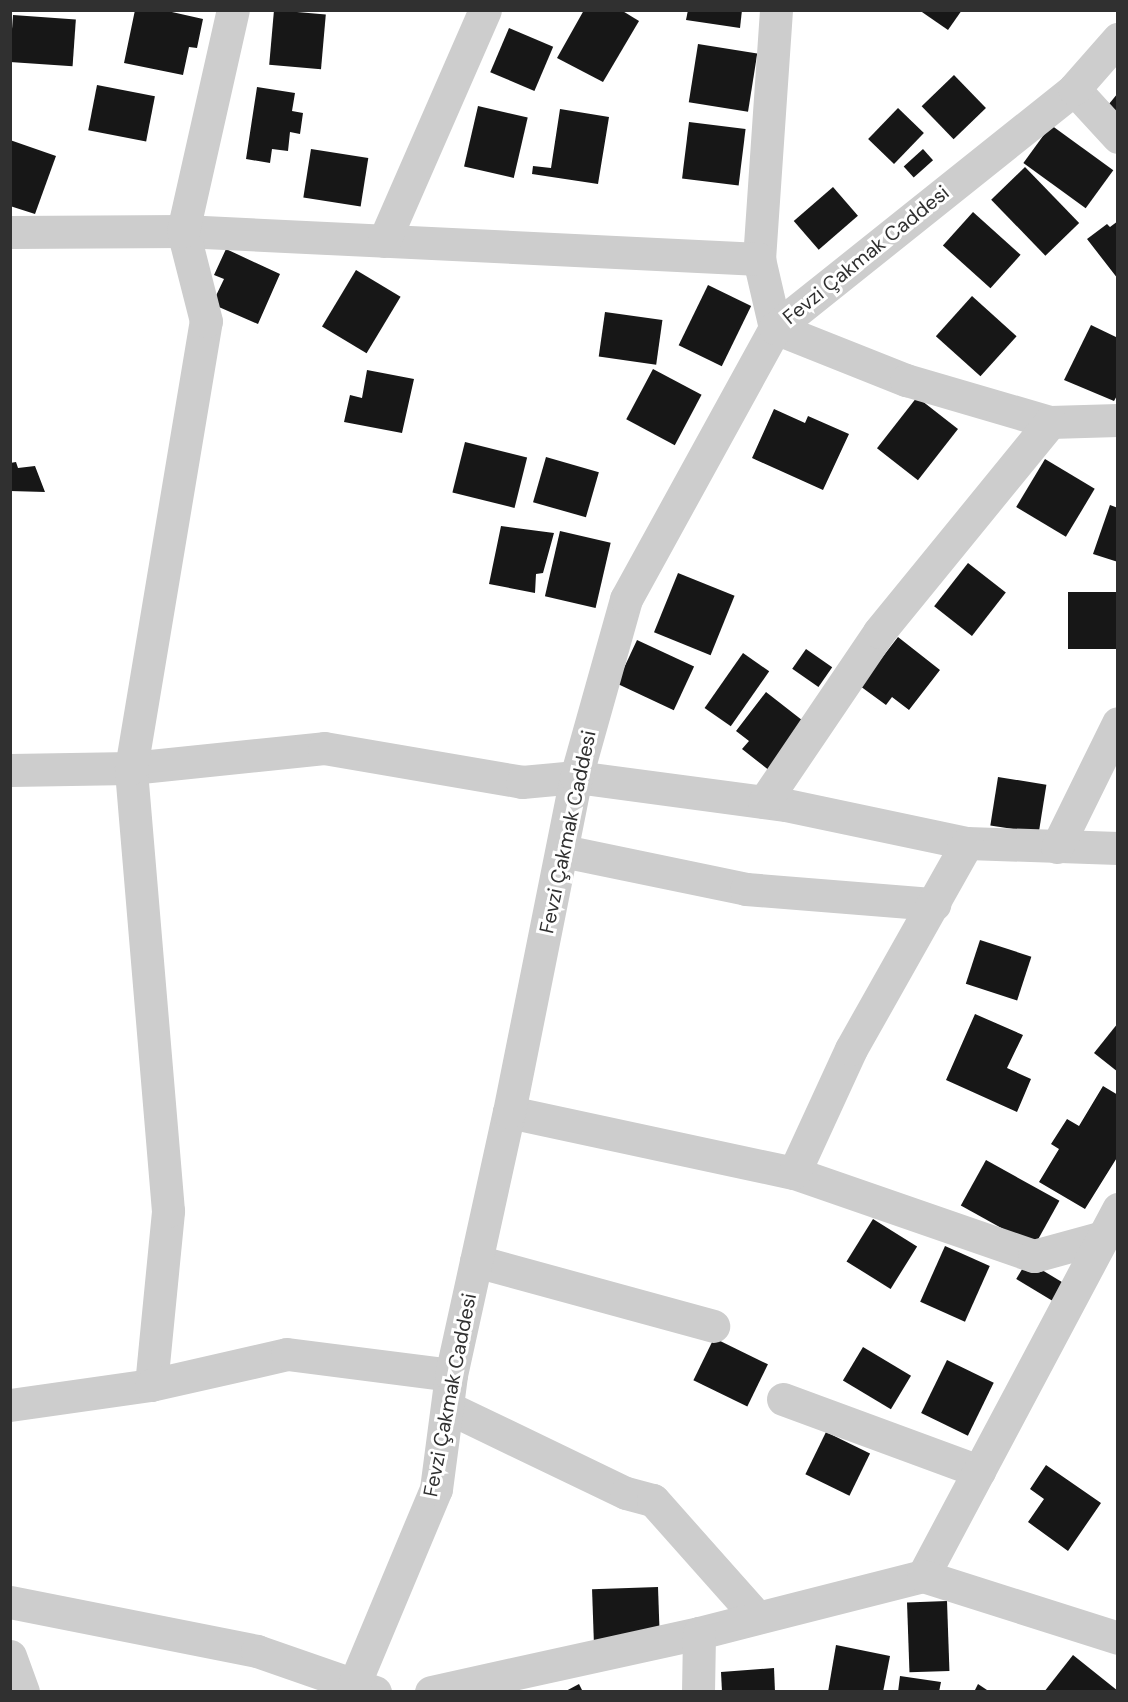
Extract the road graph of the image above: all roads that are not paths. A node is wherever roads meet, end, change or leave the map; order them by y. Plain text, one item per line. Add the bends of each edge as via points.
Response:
1 (233, 10) edge
2 (485, 10) edge
3 (776, 10) edge
4 (1118, 39) edge
5 (1074, 89) junction
6 (1118, 137) edge
7 (183, 231) junction
8 (10, 232) edge
9 (384, 241) junction
10 (759, 259) junction
11 (775, 328) junction
12 (1118, 420) edge
13 (1050, 423) junction
14 (1118, 723) edge
15 (131, 768) junction
16 (10, 770) edge
17 (576, 777) junction
18 (764, 802) junction
19 (967, 843) junction
20 (1058, 846) junction
21 (1118, 848) edge
22 (563, 851) junction
23 (934, 904) junction
24 (509, 1112) junction
25 (794, 1173) junction
26 (1110, 1223) edge
27 (476, 1261) junction
28 (713, 1326) dead end
29 (451, 1375) junction
30 (151, 1386) junction
31 (783, 1399) dead end
32 (10, 1405) edge
33 (450, 1408) junction
34 (979, 1471) junction
35 (923, 1576) junction
36 (10, 1602) edge
37 (757, 1617) junction
38 (699, 1633) junction
39 (1118, 1638) edge
40 (10, 1656) edge
41 (359, 1688) edge
42 (23, 1692) edge
43 (432, 1692) edge
44 (698, 1692) edge

1 - 7 street
2 - 9 street
3 - 10 street
4 - 5 street, Fevzi Çakmak Caddesi
5 - 6 street
5 - 11 street, Fevzi Çakmak Caddesi
7 - 8 street
7 - 9 street
7 - 15 street via 206,321
9 - 10 street
10 - 11 street
11 - 13 street via 906,380
11 - 17 street, Fevzi Çakmak Caddesi via 626,599
12 - 13 street
13 - 18 street via 879,632
14 - 20 street
15 - 16 street
15 - 17 street via 324,748 522,782
15 - 30 street via 168,1211
17 - 18 street
17 - 22 street, Fevzi Çakmak Caddesi
18 - 19 street
19 - 20 street
19 - 23 street
20 - 21 street
22 - 23 street via 746,889
22 - 24 street, Fevzi Çakmak Caddesi
23 - 25 street via 851,1049
24 - 25 street
24 - 27 street, Fevzi Çakmak Caddesi
25 - 26 street via 1034,1256
26 - 34 street
27 - 28 street
27 - 29 street, Fevzi Çakmak Caddesi
29 - 30 street via 287,1354
29 - 33 street, Fevzi Çakmak Caddesi
30 - 32 street
31 - 34 street
33 - 37 street via 626,1493 653,1500
33 - 41 street, Fevzi Çakmak Caddesi via 436,1489
34 - 35 street
35 - 37 street
35 - 39 street
36 - 41 street via 257,1651
37 - 38 street
38 - 43 street
38 - 44 street
40 - 42 street

